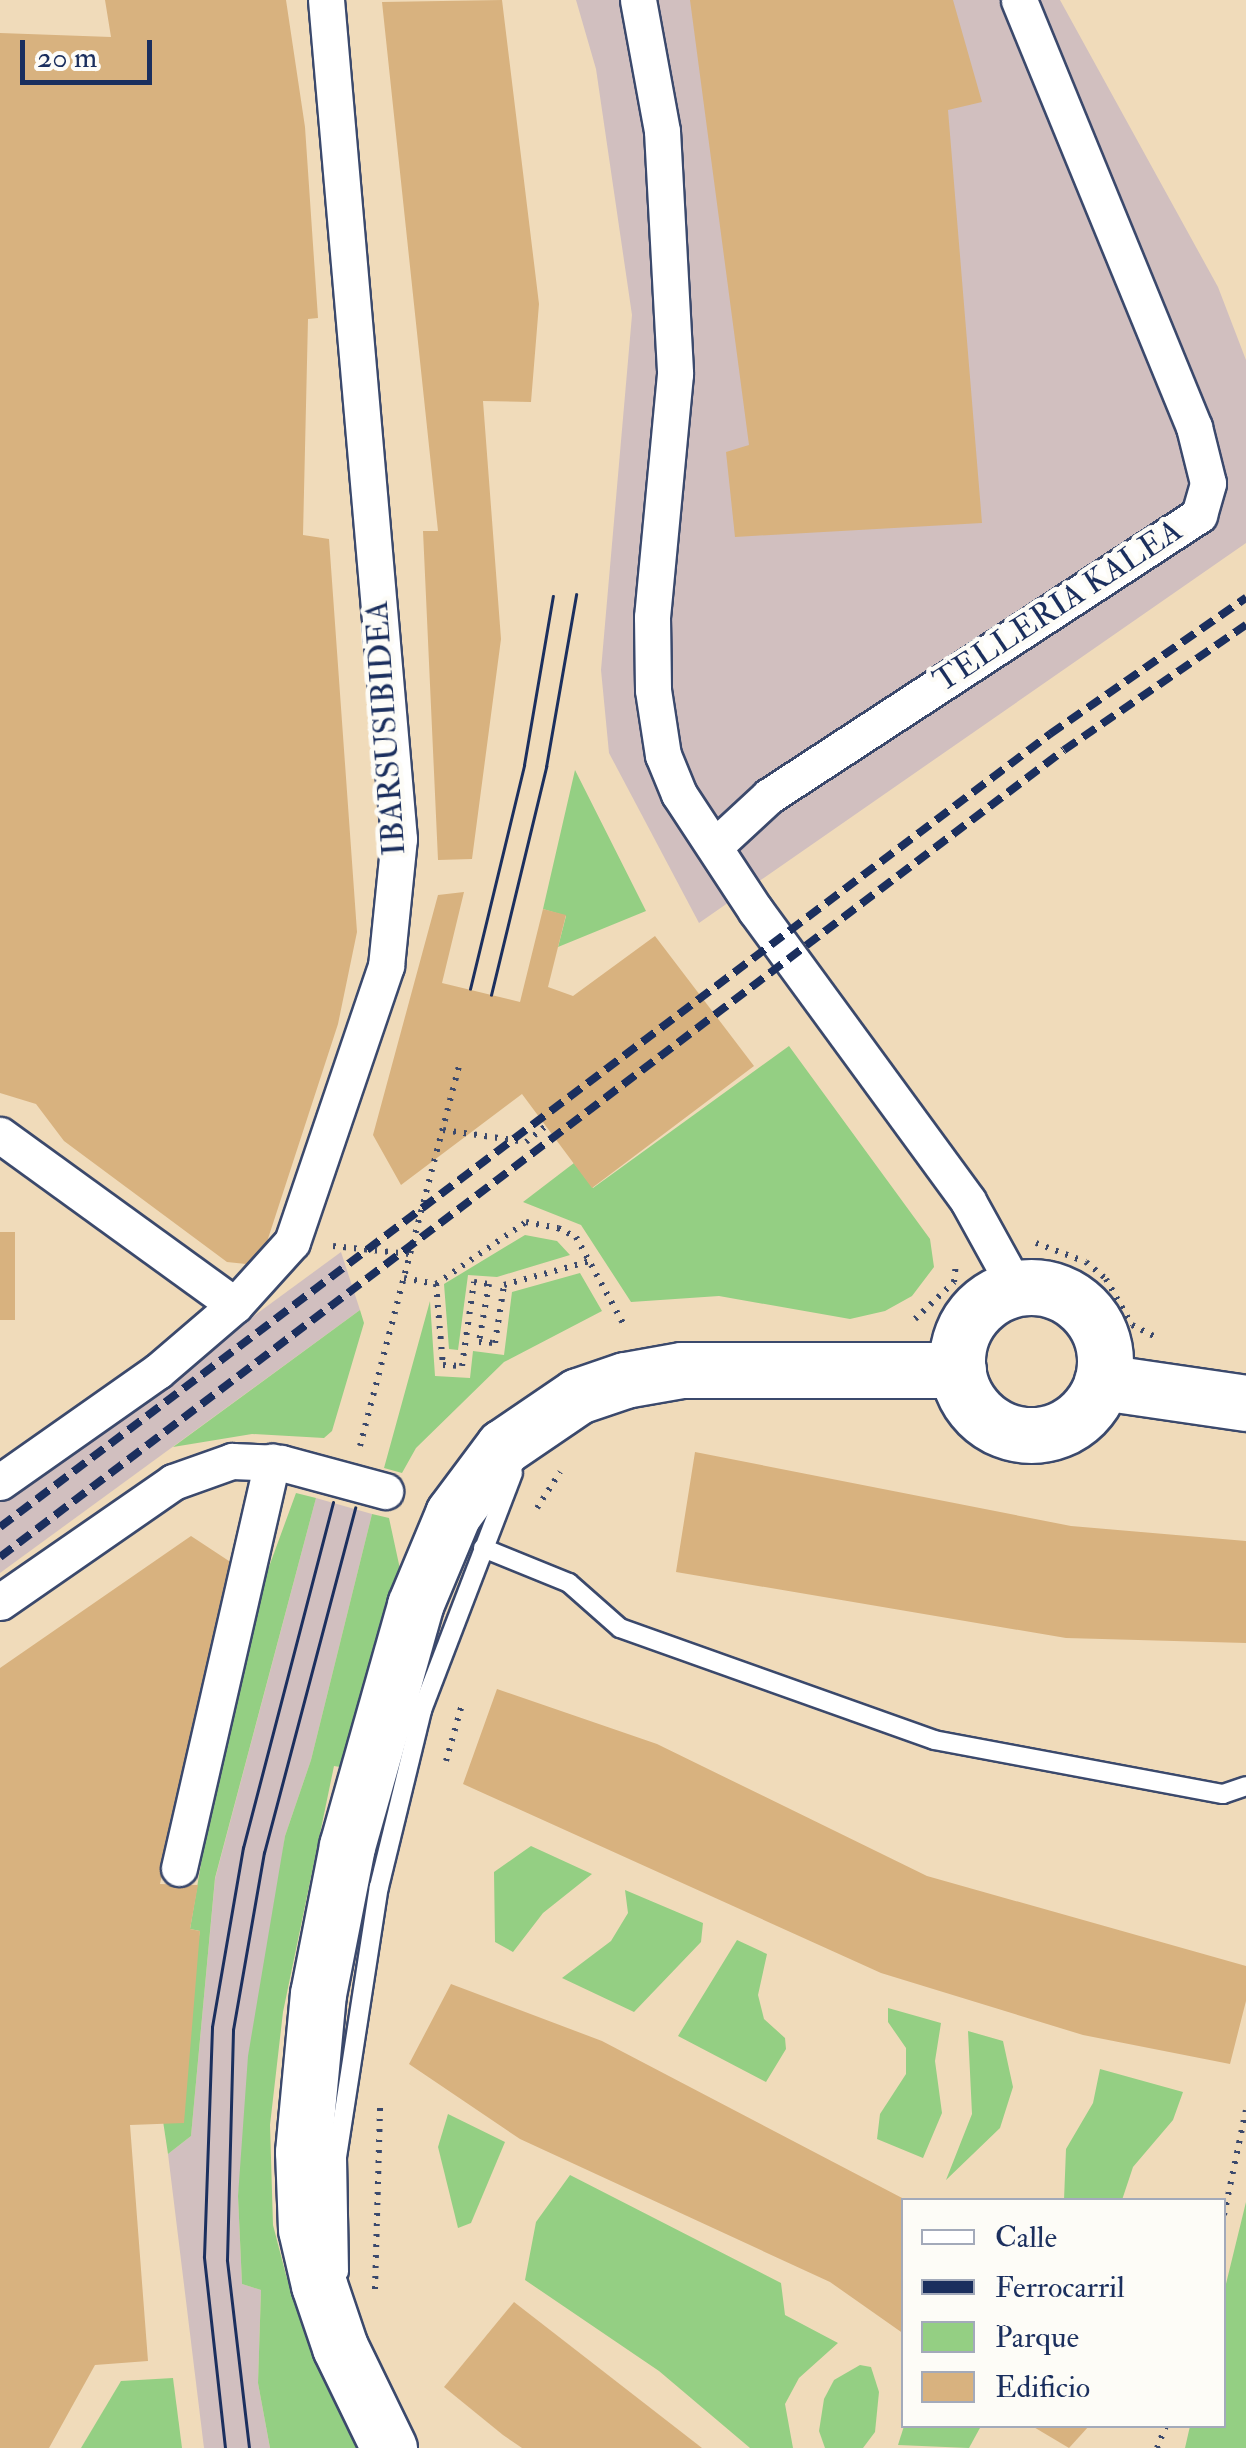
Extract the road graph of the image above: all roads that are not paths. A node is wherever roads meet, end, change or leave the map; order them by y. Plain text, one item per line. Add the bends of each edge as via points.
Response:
1 (326, 0) edge
2 (638, 0) edge
3 (1019, 0) edge
4 (715, 846) junction
5 (0, 1135) edge
6 (1016, 1288) junction
7 (236, 1305) junction
8 (958, 1370) junction
9 (1102, 1382) junction
10 (1245, 1403) edge
11 (553, 1440) junction
12 (282, 1464) junction
13 (0, 1482) edge
14 (385, 1491) dead end
15 (483, 1548) junction
16 (0, 1602) edge
17 (1246, 1786) edge
18 (179, 1868) dead end
19 (340, 2347) junction
20 (389, 2448) edge

1 - 7 street, IBARSUSIBIDEA via 399,838 386,966 292,1242
2 - 4 street via 662,131 674,374 652,617 653,690 663,755 679,794
3 - 4 street, TELLERIA KALEA via 1194,427 1208,483 1199,514 769,796
4 - 6 street via 842,1034 968,1201
5 - 7 street
6 - 8 main road via 995,1296 965,1327
6 - 9 main road via 1065,1295 1086,1310 1099,1332
7 - 13 street, IBARSUSIBIDEA via 158,1371
8 - 9 main road via 975,1410 1013,1433 1057,1430 1092,1403
8 - 11 main road via 682,1370 594,1391
9 - 10 main road
11 - 15 lane
11 - 19 main road via 470,1482 432,1553 374,1733 347,1846 318,1994 303,2152 306,2229
12 - 14 street
12 - 16 street via 232,1461 173,1482
12 - 18 street
15 - 17 lane via 570,1583 620,1628 934,1740 1222,1794
15 - 19 lane via 422,1710 379,1887 337,2157
19 - 20 main road

